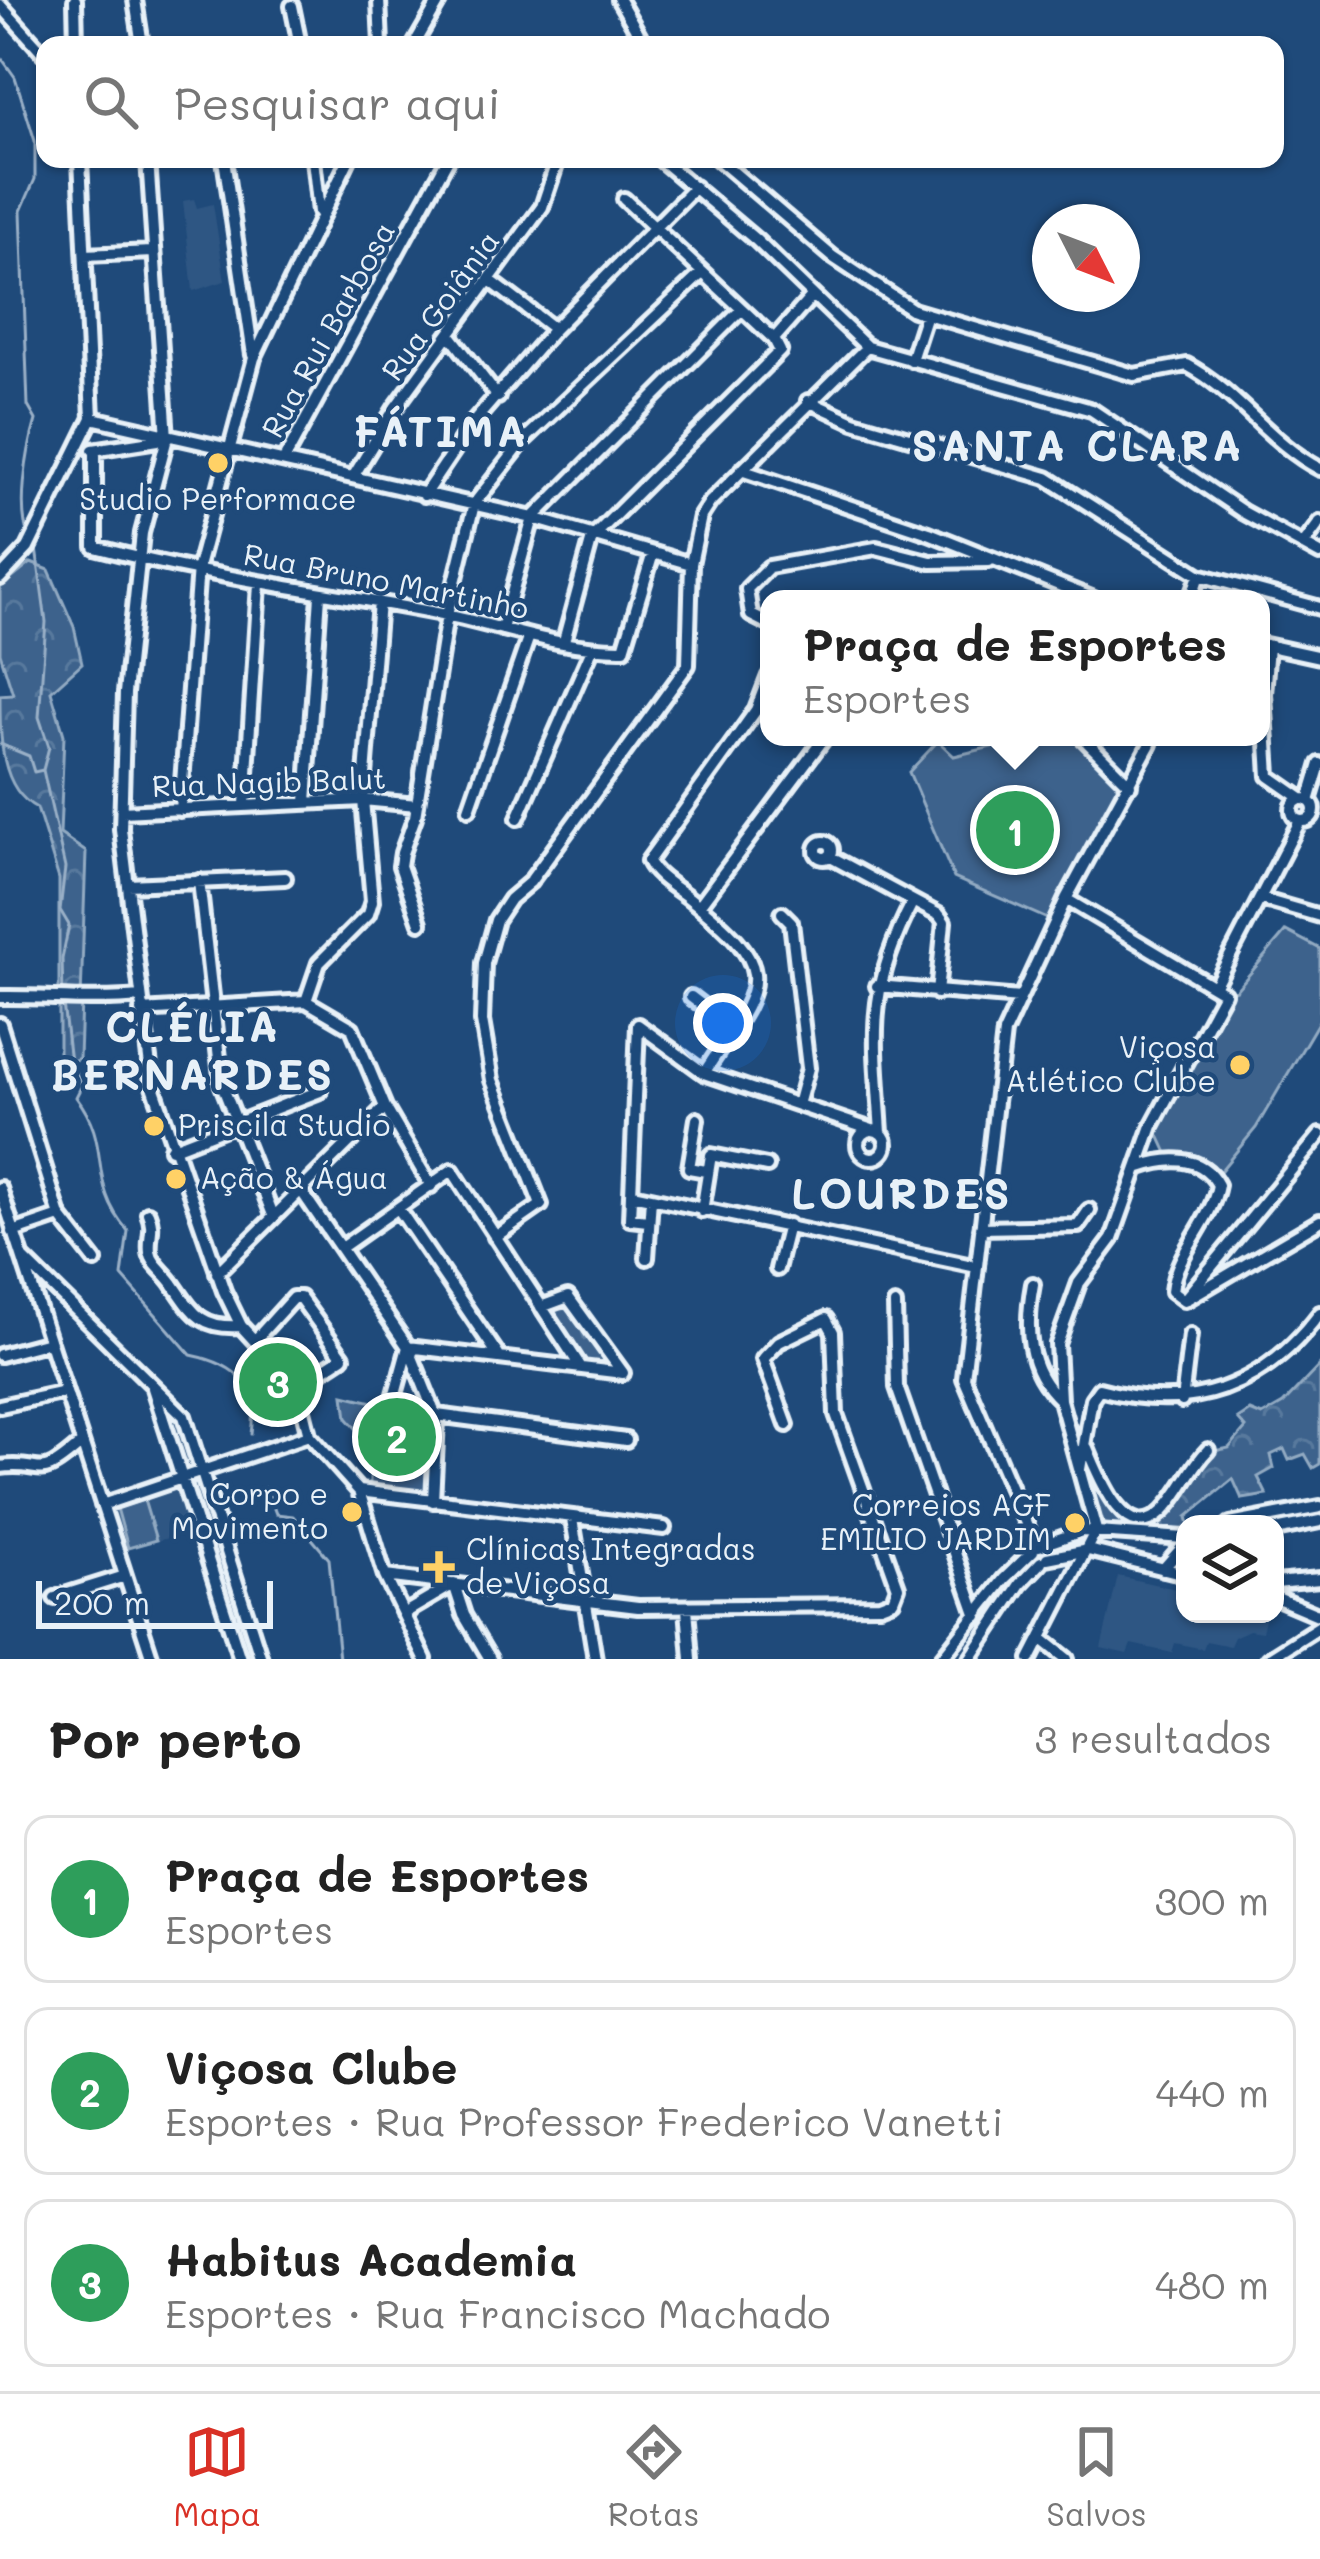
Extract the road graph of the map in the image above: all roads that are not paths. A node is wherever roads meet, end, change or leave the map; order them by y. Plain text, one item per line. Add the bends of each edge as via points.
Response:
1 (75, 0) edge
2 (135, 0) edge
3 (379, 0) edge
4 (440, 0) edge
5 (619, 0) edge
6 (0, 5) edge
7 (292, 6) dead end
8 (76, 36) edge
9 (141, 36) edge
10 (297, 36) edge
11 (381, 36) edge
12 (419, 36) edge
13 (640, 36) edge
14 (36, 45) edge
15 (80, 168) edge
16 (148, 168) edge
17 (225, 168) edge
18 (314, 168) edge
19 (345, 168) edge
20 (443, 168) edge
21 (555, 168) edge
22 (671, 168) edge
23 (729, 168) edge
24 (694, 187) junction
25 (624, 199) dead end
26 (319, 212) junction
27 (655, 228) junction
28 (152, 252) junction
29 (85, 255) junction
30 (700, 274) junction
31 (491, 281) junction
32 (812, 296) junction
33 (741, 310) junction
34 (926, 314) junction
35 (554, 329) junction
36 (450, 335) junction
37 (774, 339) junction
38 (867, 347) junction
39 (254, 358) junction
40 (911, 359) junction
41 (498, 397) junction
42 (808, 401) junction
43 (92, 418) junction
44 (167, 438) junction
45 (94, 450) junction
46 (233, 450) junction
47 (76, 453) junction
48 (284, 460) junction
49 (1320, 469) edge
50 (741, 470) junction
51 (352, 478) junction
52 (424, 495) junction
53 (474, 504) junction
54 (533, 518) junction
55 (1320, 522) edge
56 (929, 533) junction
57 (592, 538) junction
58 (952, 543) junction
59 (1303, 545) junction
60 (652, 553) junction
61 (1320, 554) edge
62 (140, 559) junction
63 (923, 561) junction
64 (949, 561) junction
65 (993, 561) junction
66 (691, 565) junction
67 (198, 567) junction
68 (1199, 575) junction
69 (0, 578) edge
70 (259, 584) junction
71 (1070, 590) edge
72 (1194, 590) edge
73 (1254, 590) edge
74 (1270, 594) edge
75 (320, 595) junction
76 (379, 602) junction
77 (1320, 608) edge
78 (447, 615) junction
79 (760, 620) edge
80 (502, 629) junction
81 (529, 636) junction
82 (564, 641) junction
83 (1270, 646) edge
84 (592, 650) junction
85 (1320, 657) edge
86 (760, 700) edge
87 (818, 746) edge
88 (1091, 746) edge
89 (1149, 746) edge
90 (1267, 746) edge
91 (1320, 764) edge
92 (1130, 784) junction
93 (363, 800) junction
94 (306, 802) junction
95 (245, 804) junction
96 (1311, 804) edge
97 (417, 805) junction
98 (470, 808) dead end
99 (180, 810) junction
100 (122, 812) junction
101 (518, 818) dead end
102 (830, 856) dead end
103 (285, 878) dead end
104 (199, 881) junction
105 (128, 885) junction
106 (1066, 899) junction
107 (1261, 899) junction
108 (913, 901) junction
109 (699, 906) junction
110 (782, 913) dead end
111 (1320, 916) edge
112 (420, 923) dead end
113 (877, 986) junction
114 (1219, 990) junction
115 (937, 992) junction
116 (0, 997) edge
117 (691, 997) dead end
118 (1019, 998) junction
119 (305, 1001) junction
120 (140, 1004) junction
121 (213, 1004) junction
122 (1, 1029) edge
123 (733, 1029) junction
124 (704, 1073) junction
125 (320, 1091) dead end
126 (799, 1106) junction
127 (385, 1107) junction
128 (698, 1119) dead end
129 (236, 1125) junction
130 (1152, 1126) junction
131 (1320, 1135) edge
132 (171, 1149) junction
133 (1165, 1159) junction
134 (767, 1166) dead end
135 (1140, 1167) junction
136 (706, 1171) junction
137 (431, 1186) junction
138 (0, 1188) edge
139 (300, 1189) junction
140 (632, 1194) junction
141 (651, 1198) junction
142 (400, 1210) junction
143 (701, 1210) junction
144 (1089, 1210) dead end
145 (148, 1214) dead end
146 (273, 1215) junction
147 (60, 1216) junction
148 (1320, 1220) edge
149 (648, 1221) junction
150 (788, 1225) junction
151 (981, 1228) junction
152 (14, 1232) junction
153 (495, 1237) junction
154 (340, 1248) junction
155 (21, 1256) junction
156 (647, 1258) dead end
157 (94, 1261) dead end
158 (977, 1267) junction
159 (777, 1269) dead end
160 (217, 1273) junction
161 (1033, 1285) dead end
162 (1184, 1300) junction
163 (895, 1305) dead end
164 (542, 1306) junction
165 (1320, 1313) edge
166 (241, 1325) junction
167 (1190, 1335) dead end
168 (254, 1340) junction
169 (49, 1342) junction
170 (408, 1346) junction
171 (0, 1355) edge
172 (498, 1355) junction
173 (580, 1366) junction
174 (152, 1385) junction
175 (297, 1387) junction
176 (65, 1392) junction
177 (1060, 1400) junction
178 (1182, 1401) junction
179 (0, 1406) edge
180 (184, 1416) junction
181 (437, 1419) junction
182 (164, 1424) junction
183 (787, 1425) dead end
184 (309, 1435) junction
185 (626, 1441) dead end
186 (82, 1443) junction
187 (1087, 1448) junction
188 (1208, 1450) dead end
189 (0, 1467) edge
190 (1080, 1469) junction
191 (204, 1473) junction
192 (182, 1479) junction
193 (359, 1491) junction
194 (433, 1501) junction
195 (102, 1505) junction
196 (1320, 1507) edge
197 (1278, 1515) edge
198 (572, 1519) junction
199 (1320, 1521) edge
200 (664, 1528) dead end
201 (1284, 1528) edge
202 (1096, 1531) junction
203 (1176, 1540) edge
204 (1088, 1550) junction
205 (1176, 1552) edge
206 (1039, 1553) junction
207 (1163, 1569) junction
208 (1176, 1572) edge
209 (125, 1576) junction
210 (236, 1576) junction
211 (385, 1576) junction
212 (1320, 1579) edge
213 (215, 1582) junction
214 (1284, 1582) edge
215 (454, 1585) junction
216 (56, 1598) dead end
217 (1284, 1601) edge
218 (587, 1604) junction
219 (687, 1608) junction
220 (403, 1614) junction
221 (977, 1616) junction
222 (1320, 1616) edge
223 (1320, 1626) edge
224 (1042, 1639) junction
225 (152, 1659) edge
226 (240, 1659) edge
227 (261, 1659) edge
228 (425, 1659) edge
229 (490, 1659) edge
230 (596, 1659) edge
231 (691, 1659) edge
232 (941, 1659) edge
233 (970, 1659) edge
234 (1030, 1659) edge
235 (1066, 1659) edge
236 (1268, 1659) edge

1 - 8 street
2 - 9 street
3 - 11 street
4 - 12 street
5 - 13 street
6 - 14 street
7 - 10 street
15 - 29 street
16 - 28 street
17 - 39 street
18 - 26 street
19 - 26 street
20 - 48 street, Rua Rui Barbosa
21 - 31 street, Rua Goiânia via 542,207
22 - 24 street
23 - 34 street via 867,283
24 - 27 street
24 - 32 street
25 - 27 street
26 - 39 street
27 - 30 street
27 - 35 street
28 - 29 street
28 - 44 street
29 - 43 street
30 - 33 street
30 - 53 street via 524,440
31 - 35 street
31 - 36 street, Rua Goiânia
32 - 37 street
32 - 38 street
33 - 37 street
33 - 54 street
34 - 40 street
34 - 49 street via 1135,375 1187,365 1279,445
35 - 41 street
36 - 41 street
36 - 51 street, Rua Goiânia
37 - 57 street via 780,351
38 - 40 street
38 - 42 street
39 - 46 street
40 - 59 street via 1092,410
41 - 52 street
42 - 50 street
42 - 68 street via 1047,478
43 - 44 street
43 - 47 street
44 - 45 street
44 - 46 street
44 - 62 street
45 - 47 street
45 - 62 street via 95,547
46 - 48 street
46 - 67 street
47 - 69 street via 28,548
48 - 51 street
50 - 56 street
50 - 66 street via 701,516
51 - 52 street
52 - 53 street
53 - 54 street
53 - 78 street
54 - 57 street
54 - 80 street
55 - 59 street
56 - 58 street
56 - 63 street via 934,548
57 - 60 street
57 - 82 street
58 - 64 street
58 - 65 street
59 - 61 street
60 - 66 street
60 - 84 street, Rua Bruno Martinho via 624,649
62 - 67 street, Rua Bruno Martinho
62 - 100 street
63 - 64 street
63 - 79 street via 884,547 769,568 746,589 751,615
64 - 65 street
65 - 71 street
66 - 153 street via 688,665 496,920 482,1021 492,1080 541,1205
67 - 70 street, Rua Bruno Martinho
67 - 99 street
68 - 72 street
68 - 73 street
70 - 75 street, Rua Bruno Martinho
70 - 95 street
74 - 77 street
75 - 76 street, Rua Bruno Martinho
75 - 94 street
76 - 78 street, Rua Bruno Martinho
76 - 93 street
78 - 80 street, Rua Bruno Martinho
78 - 97 street
80 - 81 street, Rua Bruno Martinho
81 - 82 street, Rua Bruno Martinho
81 - 98 street
82 - 84 street, Rua Bruno Martinho
83 - 85 street
84 - 101 street
86 - 109 street via 648,861
87 - 109 street
88 - 92 street
89 - 92 street
90 - 96 street via 1269,776
91 - 96 street
92 - 106 street
93 - 94 street, Rua Nagib Balut
93 - 97 street, Rua Nagib Balut
93 - 119 street via 372,901 319,963
94 - 95 street, Rua Nagib Balut
95 - 99 street, Rua Nagib Balut
96 - 107 street via 1293,807 1300,820
97 - 112 street via 400,866
99 - 100 street, Rua Nagib Balut
100 - 105 street
102 - 108 street
103 - 104 street
104 - 105 street
104 - 121 street
105 - 120 street
106 - 114 street
106 - 118 street
107 - 111 street
107 - 114 street
108 - 113 street
108 - 115 street via 944,922
109 - 123 street via 737,936 755,974 752,1003
110 - 126 street via 790,922 808,1068
113 - 115 street
113 - 126 street via 876,1132
114 - 130 street
115 - 118 street
116 - 120 street
117 - 123 street
118 - 151 street via 1004,1033
119 - 121 street
119 - 127 street via 352,1028
120 - 121 street
120 - 132 street
121 - 129 street via 222,1085
122 - 147 street
123 - 124 street
124 - 126 street
124 - 140 street via 642,1025 635,1030
125 - 129 street
127 - 137 street
127 - 139 street
128 - 136 street via 689,1168
129 - 132 street
129 - 146 street
130 - 133 street
130 - 135 street
131 - 162 street
132 - 160 street
133 - 135 street
133 - 162 street via 1198,1164 1218,1185 1177,1268 1172,1292
134 - 136 street via 711,1155
135 - 177 street via 1112,1239 1068,1311 1057,1344
136 - 143 street
137 - 142 street
137 - 153 street via 452,1170
138 - 152 street
139 - 146 street
139 - 154 street
140 - 141 street
140 - 149 street via 629,1219
141 - 143 street
141 - 149 street
142 - 154 street
142 - 172 street
143 - 150 street
144 - 151 street via 1078,1226
145 - 166 street via 150,1252 183,1306 196,1319
146 - 160 street
147 - 152 street
147 - 157 street
148 - 162 street
149 - 156 street
150 - 158 street
150 - 159 street
151 - 158 street
152 - 155 street
153 - 164 street
154 - 170 street
155 - 169 street
155 - 174 street
158 - 206 street via 964,1378
160 - 166 street
161 - 177 street via 1027,1317 1035,1371
163 - 221 street via 897,1387
164 - 173 street
164 - 173 street via 568,1297 623,1373
165 - 178 street via 1297,1343 1255,1370
166 - 168 street
167 - 178 street
168 - 175 street
168 - 175 street via 300,1298 343,1357
169 - 171 street
169 - 176 street
170 - 172 street
170 - 181 street
170 - 181 street via 390,1408
172 - 173 street
174 - 180 street
174 - 182 street
175 - 184 street
176 - 179 street
176 - 186 street
177 - 190 street
178 - 187 street via 1144,1402 1099,1389
180 - 182 street
180 - 191 street
181 - 185 street
181 - 194 street
182 - 192 street
183 - 219 street via 763,1359 826,1319 836,1414 898,1587 893,1600
184 - 191 street
184 - 193 street
186 - 189 street via 49,1469
186 - 195 street
187 - 188 street via 1112,1501 1144,1519 1163,1512
187 - 190 street
190 - 202 street
191 - 192 street
191 - 210 street
192 - 195 street
192 - 213 street
193 - 194 street
193 - 211 street
194 - 198 street
195 - 209 street
196 - 197 street
198 - 200 street
198 - 218 street
199 - 201 street
202 - 203 street
202 - 204 street
202 - 206 street
204 - 206 street
204 - 207 street
204 - 224 street
205 - 207 street
206 - 221 street
206 - 233 street
207 - 208 street
209 - 216 street
209 - 225 street
210 - 213 street
210 - 227 street
211 - 215 street
211 - 220 street
212 - 214 street
213 - 226 street
215 - 218 street
215 - 220 street
215 - 229 street
217 - 222 street
218 - 219 street
218 - 230 street
219 - 231 street
220 - 228 street
221 - 232 street
223 - 236 street
224 - 234 street
224 - 235 street

